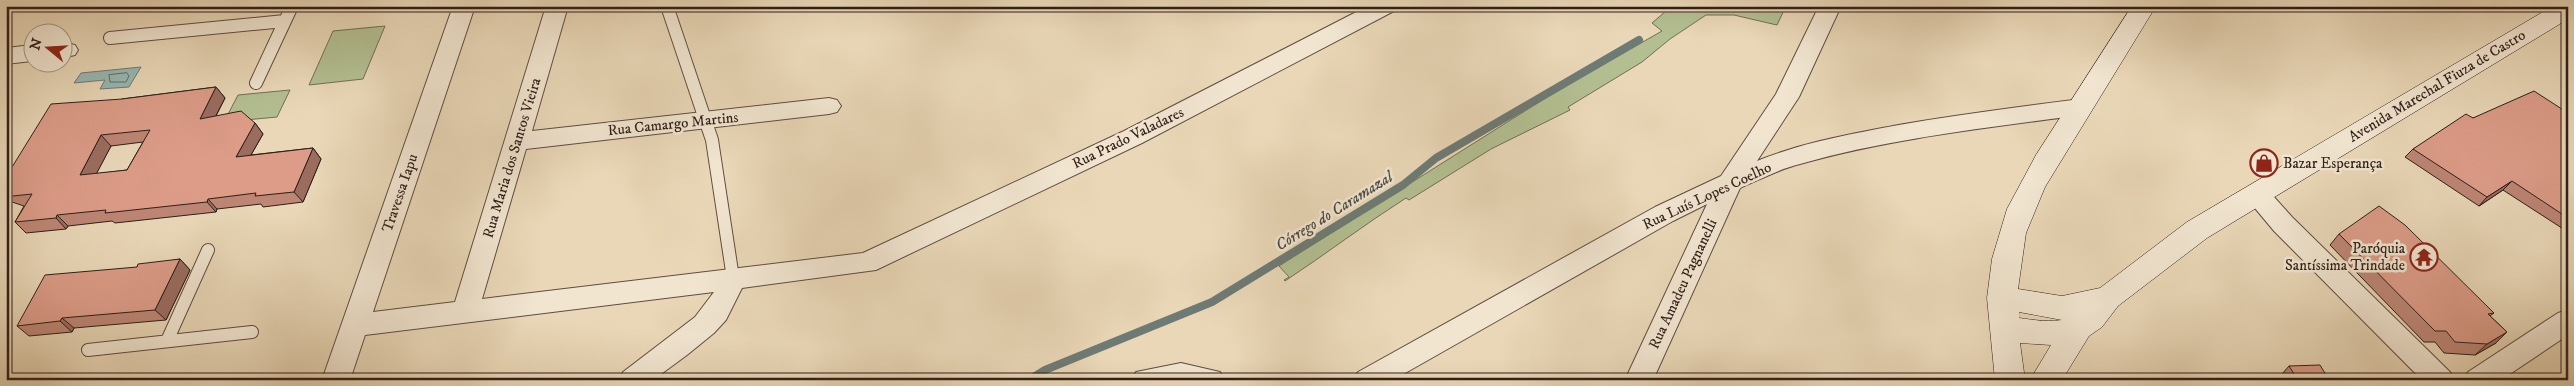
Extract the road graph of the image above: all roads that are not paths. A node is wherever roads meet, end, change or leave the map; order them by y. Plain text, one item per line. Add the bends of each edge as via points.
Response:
1 (292, 6) edge
2 (464, 6) edge
3 (557, 6) edge
4 (668, 6) edge
5 (1386, 6) edge
6 (1830, 6) edge
7 (2144, 6) edge
8 (2568, 8) edge
9 (285, 21) junction
10 (110, 38) dead end
11 (22, 54) edge
12 (6, 56) edge
13 (256, 83) dead end
14 (829, 106) dead end
15 (2081, 107) junction
16 (706, 121) junction
17 (517, 141) junction
18 (1730, 182) junction
19 (2257, 195) junction
20 (208, 250) dead end
21 (733, 278) junction
22 (2002, 298) junction
23 (2108, 298) junction
24 (466, 310) junction
25 (2568, 321) edge
26 (354, 325) junction
27 (2078, 327) junction
28 (2004, 329) junction
29 (252, 332) dead end
30 (167, 342) junction
31 (88, 350) dead end
32 (2008, 377) edge
33 (336, 380) edge
34 (633, 380) edge
35 (1146, 380) edge
36 (1210, 380) edge
37 (1368, 380) edge
38 (1639, 380) edge
39 (2045, 380) edge
40 (2440, 380) edge
41 (2478, 380) edge

1 - 9 lane
2 - 26 street, Travessa Iapu
3 - 17 street, Rua Maria dos Santos Vieira
4 - 16 lane
5 - 21 street, Rua Prado Valadares via 1132,137 868,263
6 - 18 street, Rua Amadeu Pagnanelli via 1787,97
7 - 15 main road
8 - 19 main road, Avenida Marechal Fiuza de Castro
9 - 10 lane
9 - 13 lane
11 - 12 street
14 - 16 street, Rua Camargo Martins
15 - 18 street, Rua Luís Lopes Coelho via 1949,125 1838,145 1791,157
15 - 22 main road via 2019,207 2007,246
16 - 17 street, Rua Camargo Martins
16 - 21 lane via 712,140
17 - 24 street, Rua Maria dos Santos Vieira
18 - 37 street, Rua Luís Lopes Coelho via 1664,214
18 - 38 street, Rua Amadeu Pagnanelli
19 - 23 main road, Avenida Marechal Fiuza de Castro via 2197,230
19 - 40 street
20 - 30 lane
21 - 24 street
21 - 34 street via 720,307 696,334
22 - 23 main road, Avenida Marechal Fiuza de Castro via 2062,308
22 - 28 main road
23 - 27 main road, Avenida Marechal Fiuza de Castro via 2091,319
24 - 26 street
25 - 41 street
26 - 33 street, Travessa Iapu
27 - 28 main road, Avenida Marechal Fiuza de Castro via 2045,333
27 - 39 main road
28 - 32 main road
29 - 30 lane
30 - 31 lane
35 - 36 street via 1181,375

